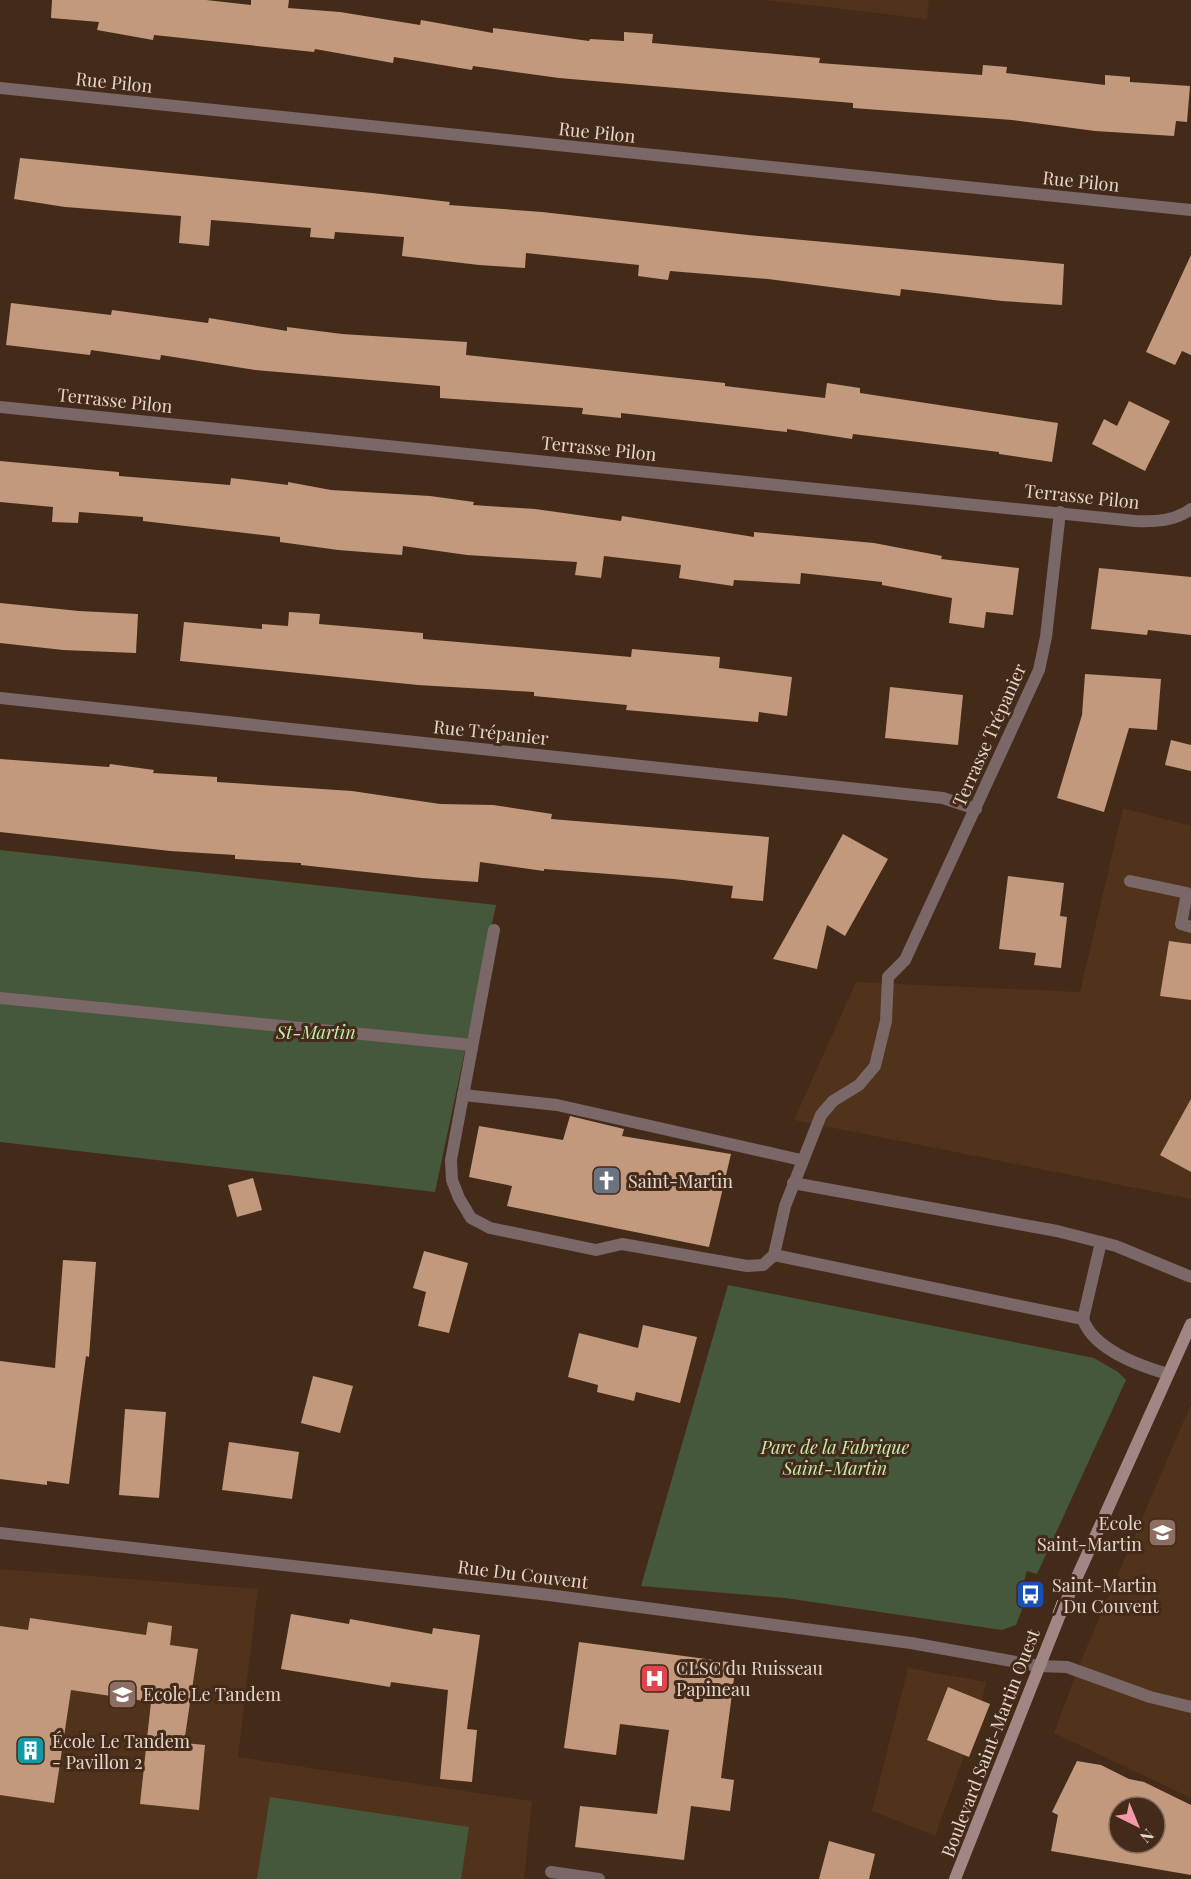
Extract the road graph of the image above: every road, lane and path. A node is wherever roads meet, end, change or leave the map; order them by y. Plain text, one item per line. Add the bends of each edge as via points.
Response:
1 (0, 88) edge
2 (1191, 210) edge
3 (0, 407) edge
4 (1191, 509) edge
5 (1060, 512) junction
6 (0, 698) edge
7 (976, 809) junction
8 (1130, 881) dead end
9 (1191, 927) edge
10 (494, 930) dead end
11 (0, 998) edge
12 (472, 1045) junction
13 (463, 1095) junction
14 (801, 1160) junction
15 (793, 1183) junction
16 (1101, 1242) junction
17 (774, 1255) junction
18 (1191, 1277) edge
19 (1083, 1319) junction
20 (1191, 1324) edge
21 (1168, 1374) junction
22 (0, 1533) edge
23 (1039, 1666) junction
24 (1191, 1707) edge
25 (550, 1872) dead end
26 (599, 1879) edge
27 (955, 1879) edge

1 - 2 street, Rue Pilon
3 - 5 street, Terrasse Pilon
4 - 5 street, Terrasse Pilon via 1155,522
5 - 7 street, Terrasse Trépanier via 1043,656
6 - 7 street, Rue Trépanier via 943,798
7 - 14 street, Terrasse Trépanier via 905,960 888,977 886,1021 874,1066 859,1085 826,1107
8 - 9 street via 1187,893 1181,924
10 - 12 street
11 - 12 street
12 - 13 street
13 - 14 street via 557,1105
13 - 17 street via 451,1160 452,1180 471,1218 481,1224 596,1250 622,1244 747,1266 763,1265
14 - 15 street, Terrasse Trépanier
15 - 16 street
15 - 17 street, Terrasse Trépanier
16 - 18 street
16 - 19 street
17 - 19 street
19 - 21 street via 1091,1334 1111,1349
20 - 21 main road, Boulevard Saint-Martin Ouest
21 - 23 main road, Boulevard Saint-Martin Ouest
22 - 23 street, Rue Du Couvent via 552,1595 911,1643
23 - 24 street, Rue Du Couvent via 1067,1667 1150,1697
23 - 27 main road, Boulevard Saint-Martin Ouest
25 - 26 street

